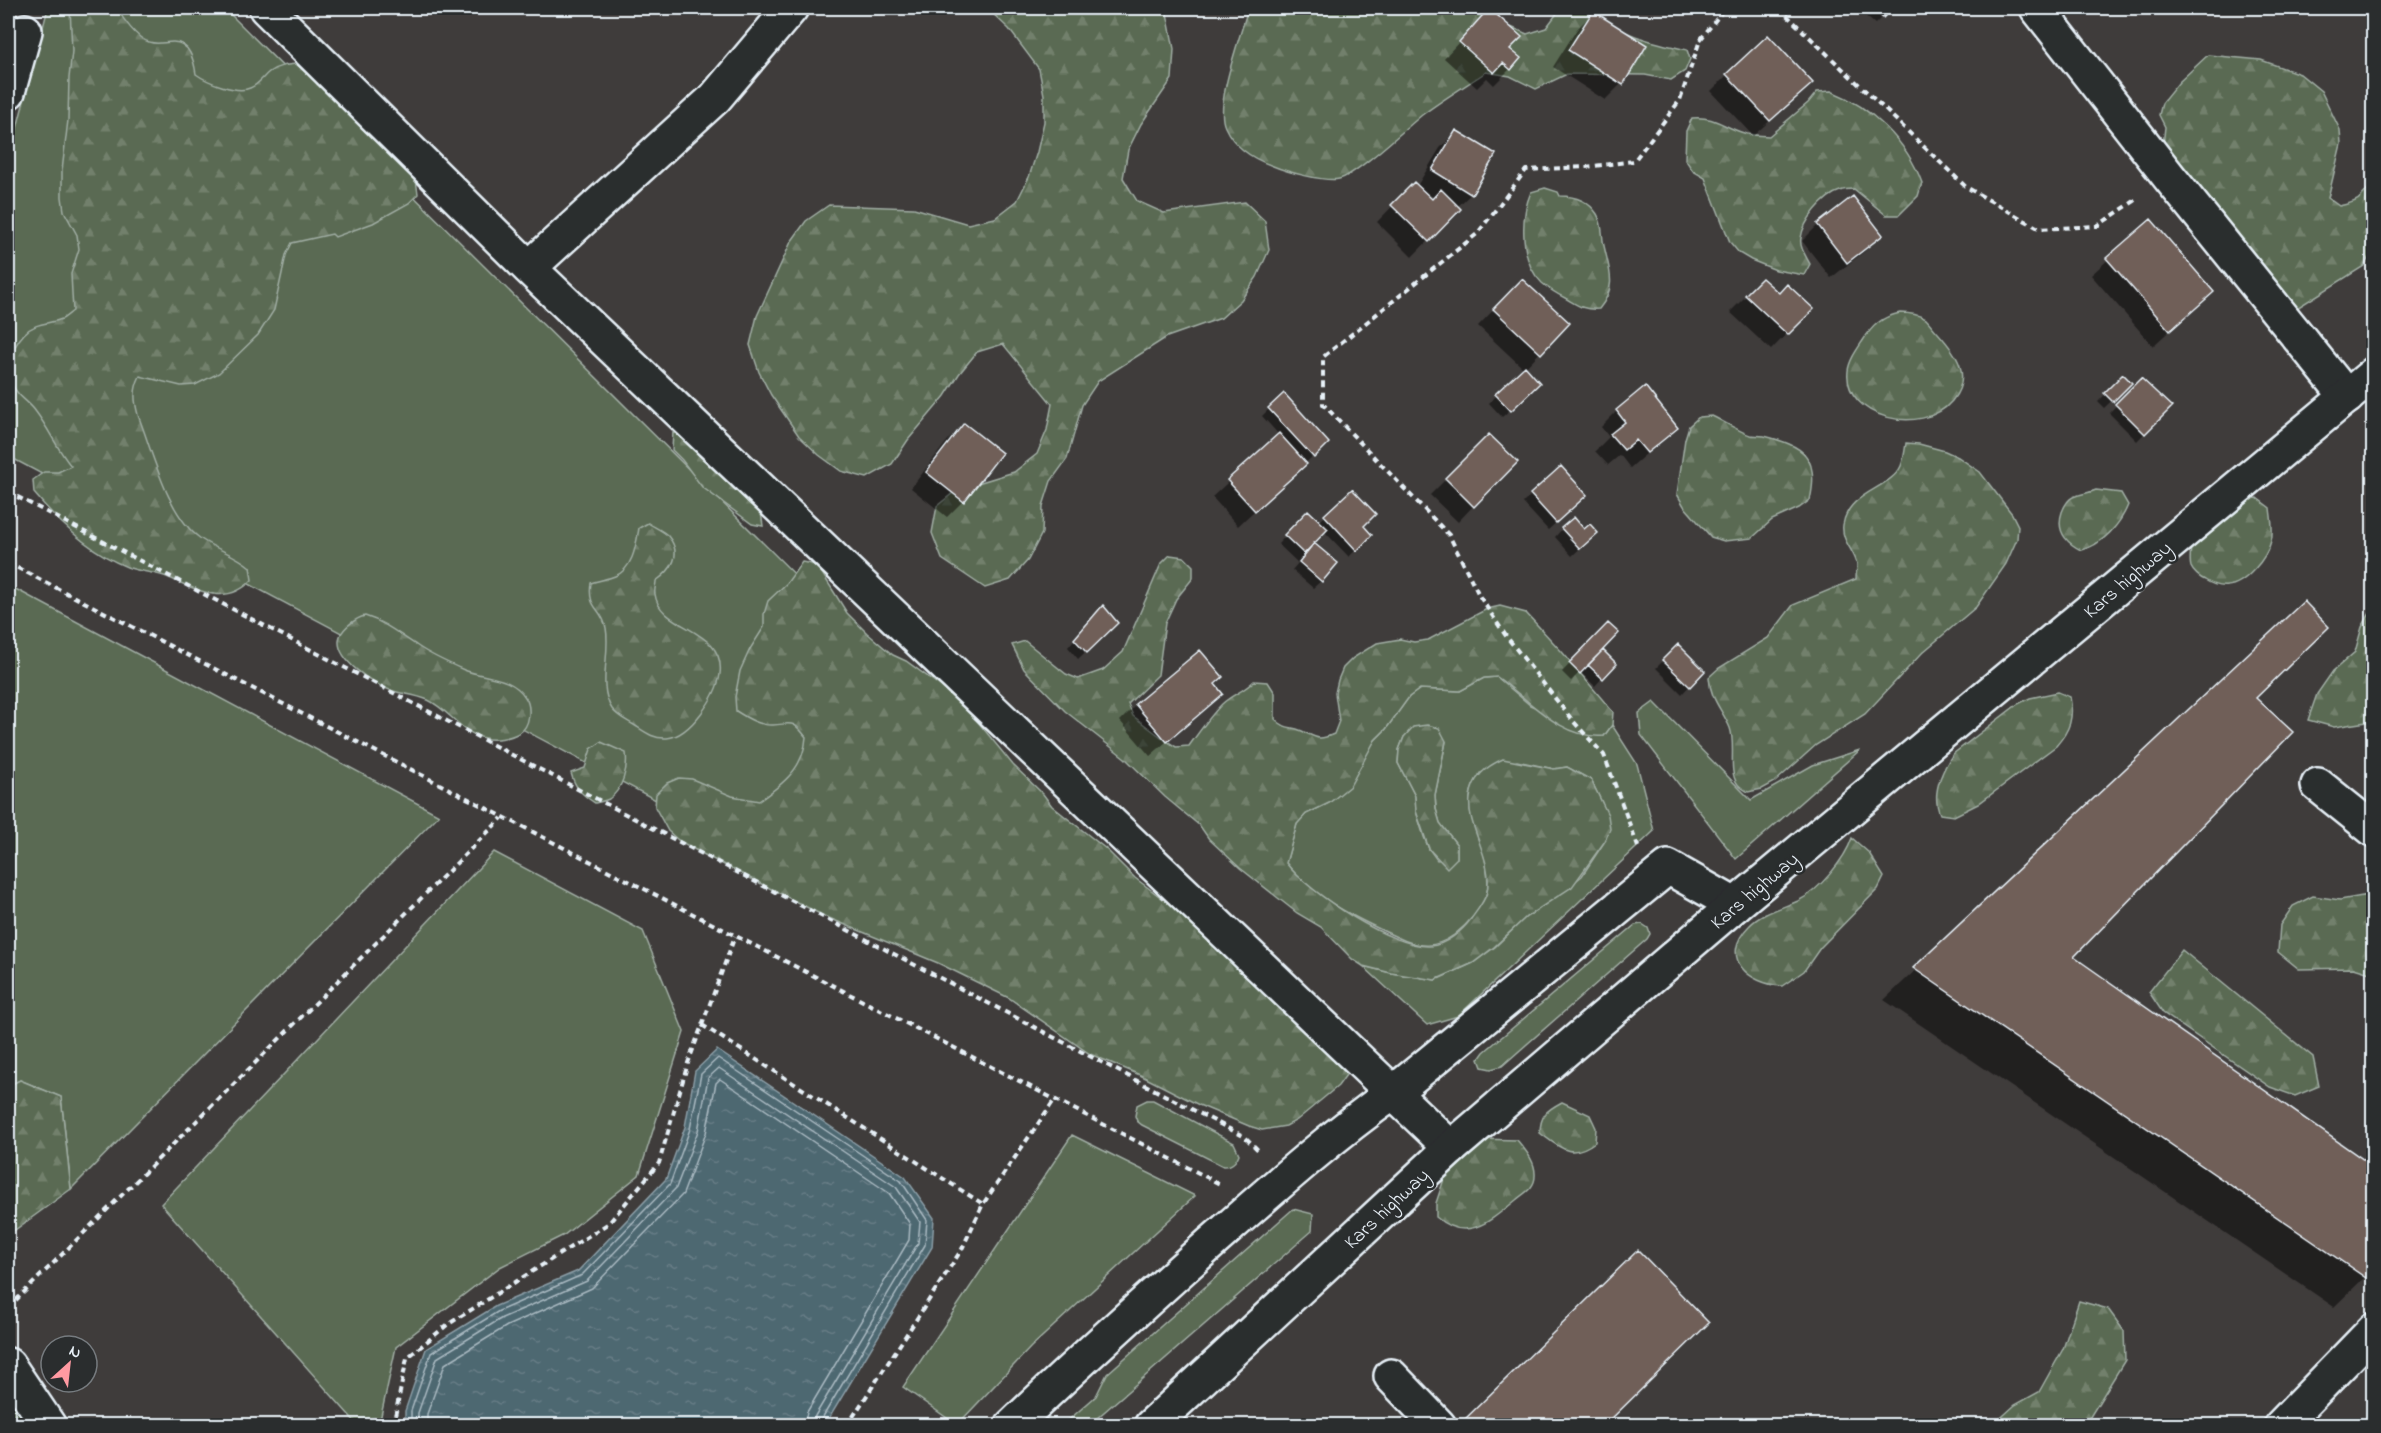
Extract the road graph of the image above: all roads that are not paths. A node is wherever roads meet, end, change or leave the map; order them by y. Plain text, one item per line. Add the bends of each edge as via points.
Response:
1 (266, 8) edge
2 (790, 8) edge
3 (2037, 8) edge
4 (25, 31) dead end
5 (8, 92) edge
6 (529, 268) junction
7 (2373, 374) edge
8 (2347, 397) junction
9 (2318, 785) dead end
10 (2373, 830) edge
11 (1735, 905) junction
12 (1394, 1092) junction
13 (1451, 1148) junction
14 (2373, 1330) edge
15 (8, 1365) edge
16 (1391, 1376) dead end
17 (49, 1425) edge
18 (1012, 1425) edge
19 (1151, 1425) edge
20 (1439, 1425) edge
21 (2282, 1425) edge

1 - 6 street
2 - 6 street via 714,98
3 - 8 street
4 - 5 street
6 - 12 street
7 - 8 street, Kars highway
8 - 11 street, Kars highway
9 - 10 street
11 - 12 street via 1668,867
11 - 13 street, Kars highway
12 - 13 street
12 - 18 street via 1285,1177
13 - 19 street, Kars highway
14 - 21 street
15 - 17 street
16 - 20 street

